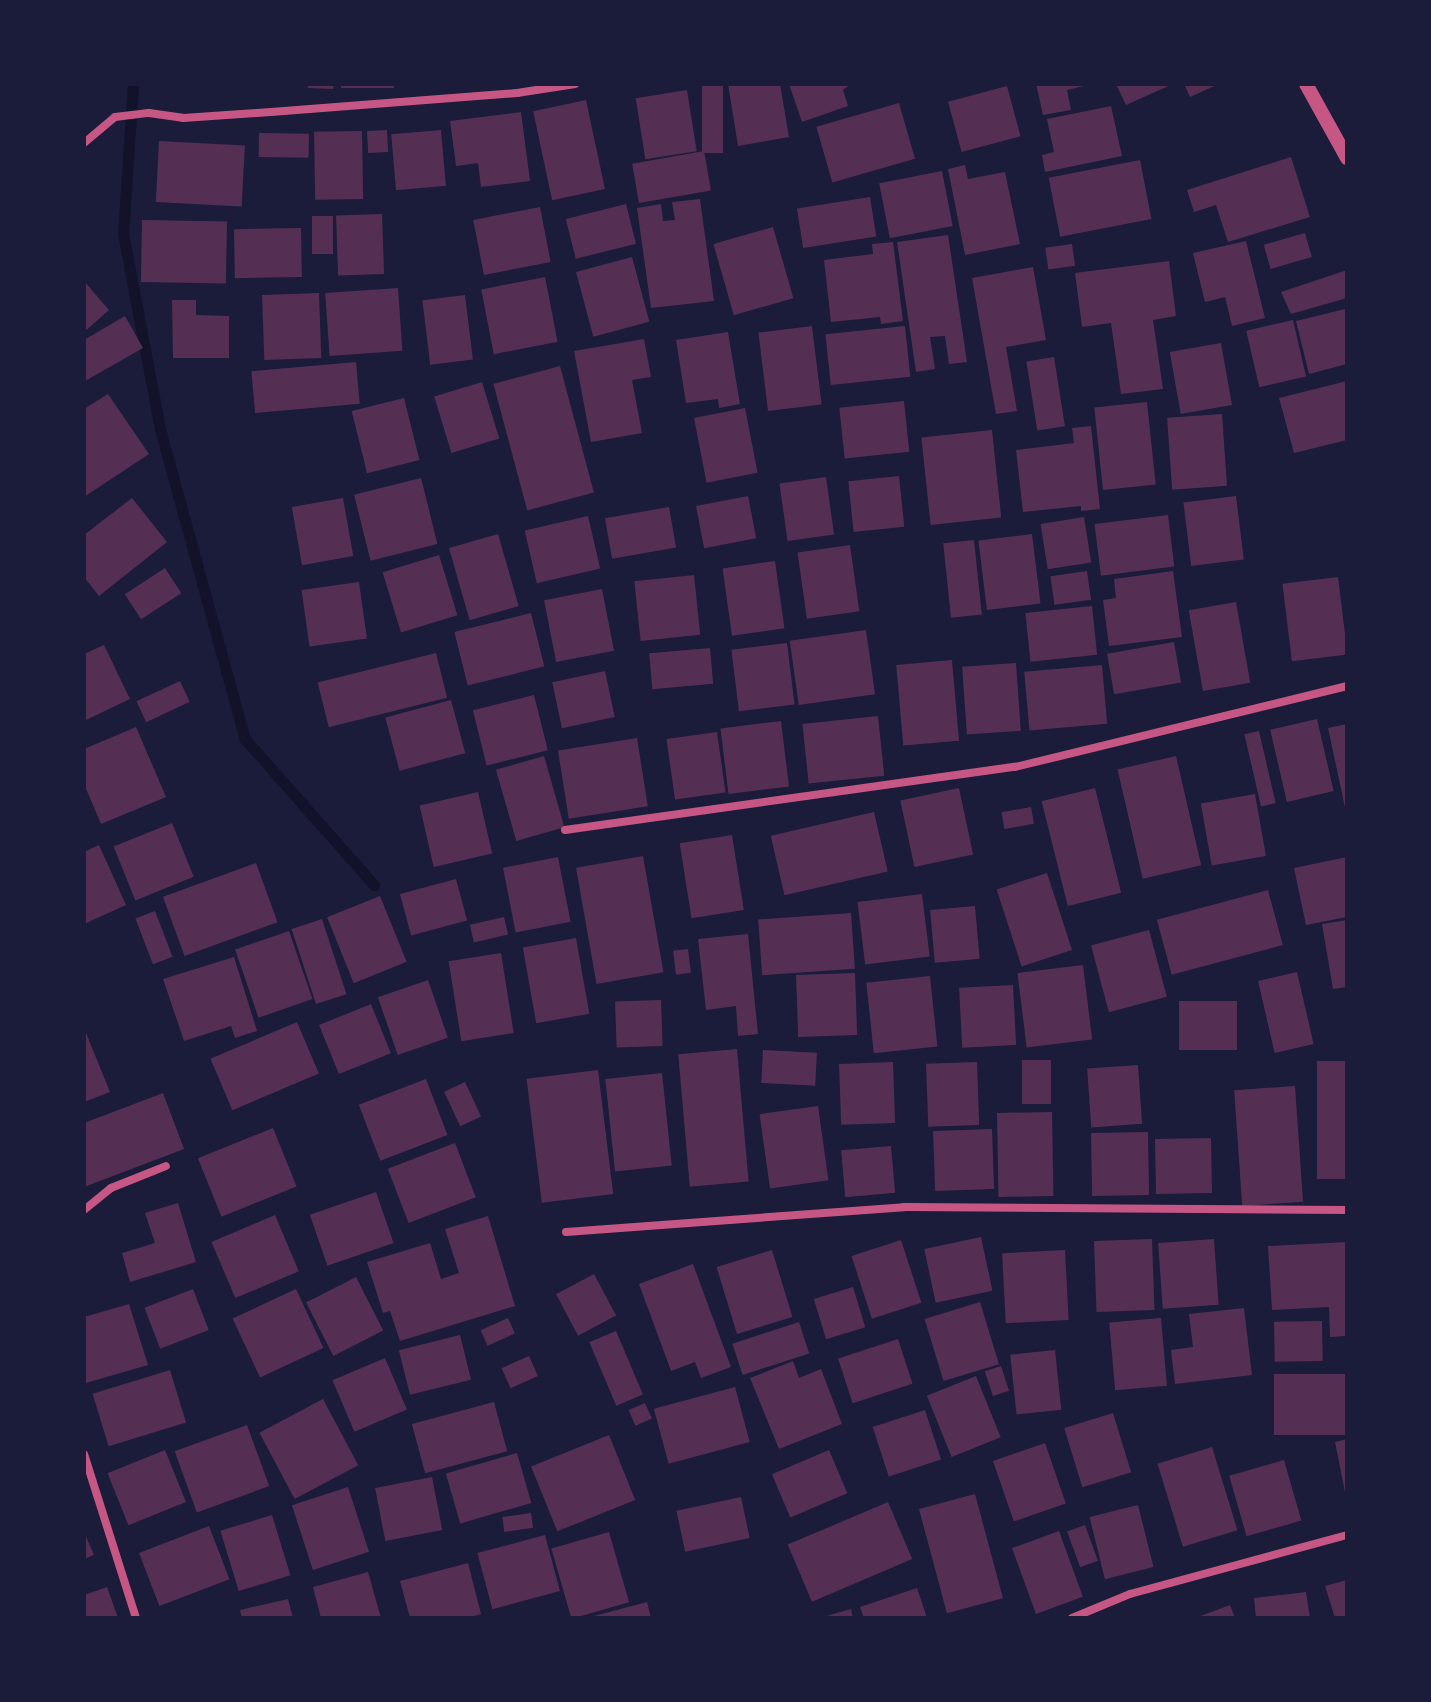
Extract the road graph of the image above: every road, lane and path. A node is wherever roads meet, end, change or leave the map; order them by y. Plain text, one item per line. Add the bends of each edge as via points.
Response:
1 (575, 84) edge
2 (1306, 84) edge
3 (84, 143) edge
4 (1347, 158) edge
5 (1347, 686) edge
6 (565, 830) dead end
7 (166, 1166) dead end
8 (84, 1210) edge
9 (1347, 1210) edge
10 (566, 1232) dead end
11 (84, 1454) edge
12 (1347, 1535) edge
13 (136, 1618) edge
14 (1072, 1618) edge

1 - 3 street via 183,118 149,113 115,117
2 - 4 street
5 - 6 street via 1015,767
7 - 8 street via 111,1188
9 - 10 street via 904,1207
11 - 13 street
12 - 14 street via 1130,1594

